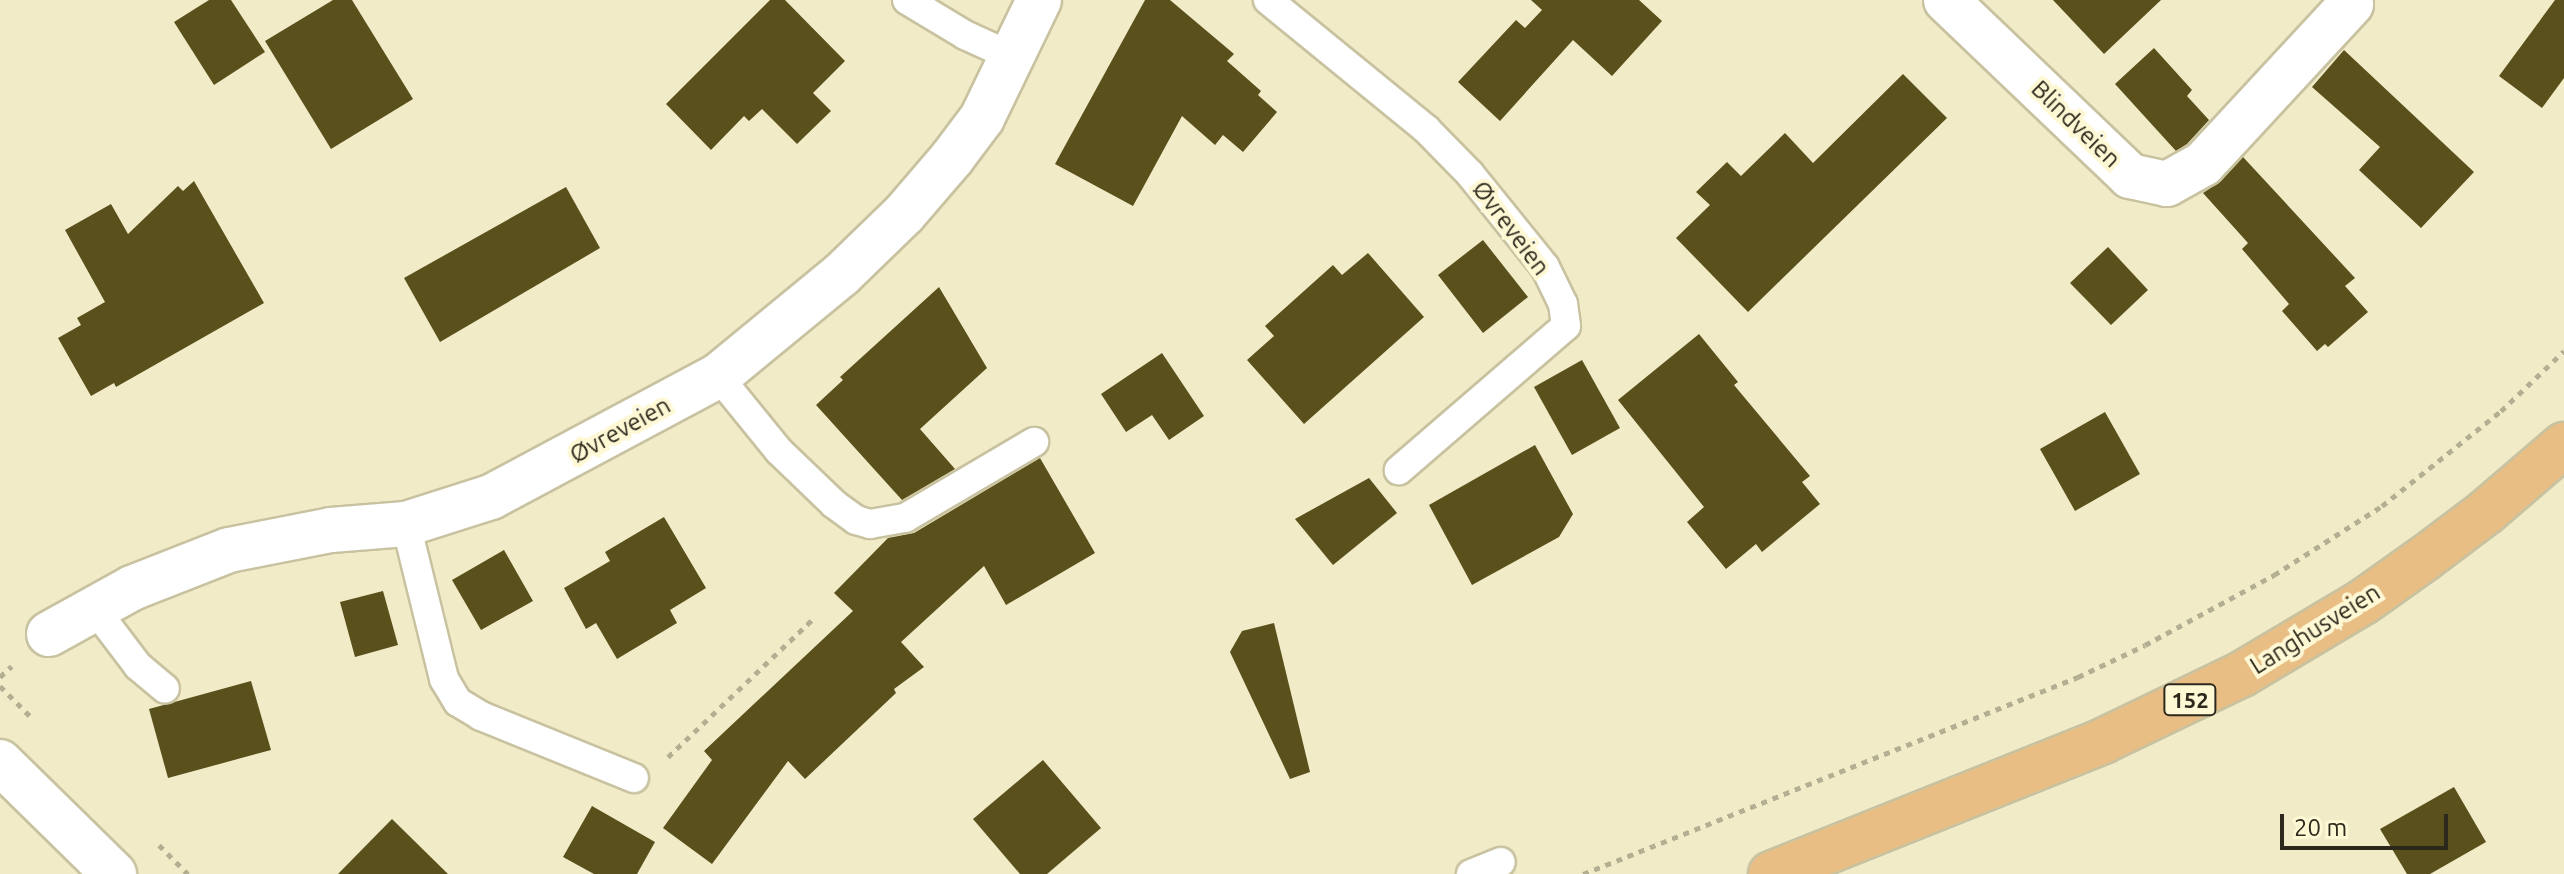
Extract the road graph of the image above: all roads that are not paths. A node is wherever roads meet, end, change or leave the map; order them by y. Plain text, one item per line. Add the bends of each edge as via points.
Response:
1 (907, 0) edge
2 (1039, 0) edge
3 (1268, 0) edge
4 (1946, 0) edge
5 (2351, 4) dead end
6 (1011, 56) junction
7 (718, 376) junction
8 (1034, 442) dead end
9 (2564, 445) edge
10 (1399, 470) dead end
11 (406, 524) junction
12 (94, 608) junction
13 (49, 634) dead end
14 (165, 689) dead end
15 (0, 762) edge
16 (634, 778) road end
17 (1501, 862) dead end
18 (114, 874) edge
19 (1471, 874) edge
20 (1771, 874) edge

1 - 6 lane
2 - 6 street, Øvreveien
3 - 10 lane, Øvreveien via 1426,129 1470,174 1545,267 1563,304 1566,326
4 - 5 street, Blindveien via 2130,176 2167,184 2203,164
6 - 7 street, Øvreveien via 982,118 904,214 841,275
7 - 8 lane via 779,451 834,504 870,524 905,518
7 - 11 street, Øvreveien via 491,497
9 - 20 main road, Langhusveien / 152 via 2425,558 2242,674 2103,741
11 - 12 street, Øvreveien via 331,530 229,550 169,570
11 - 16 lane via 444,679 458,702
12 - 13 street, Øvreveien
12 - 14 lane via 138,666
15 - 18 street
17 - 19 lane

